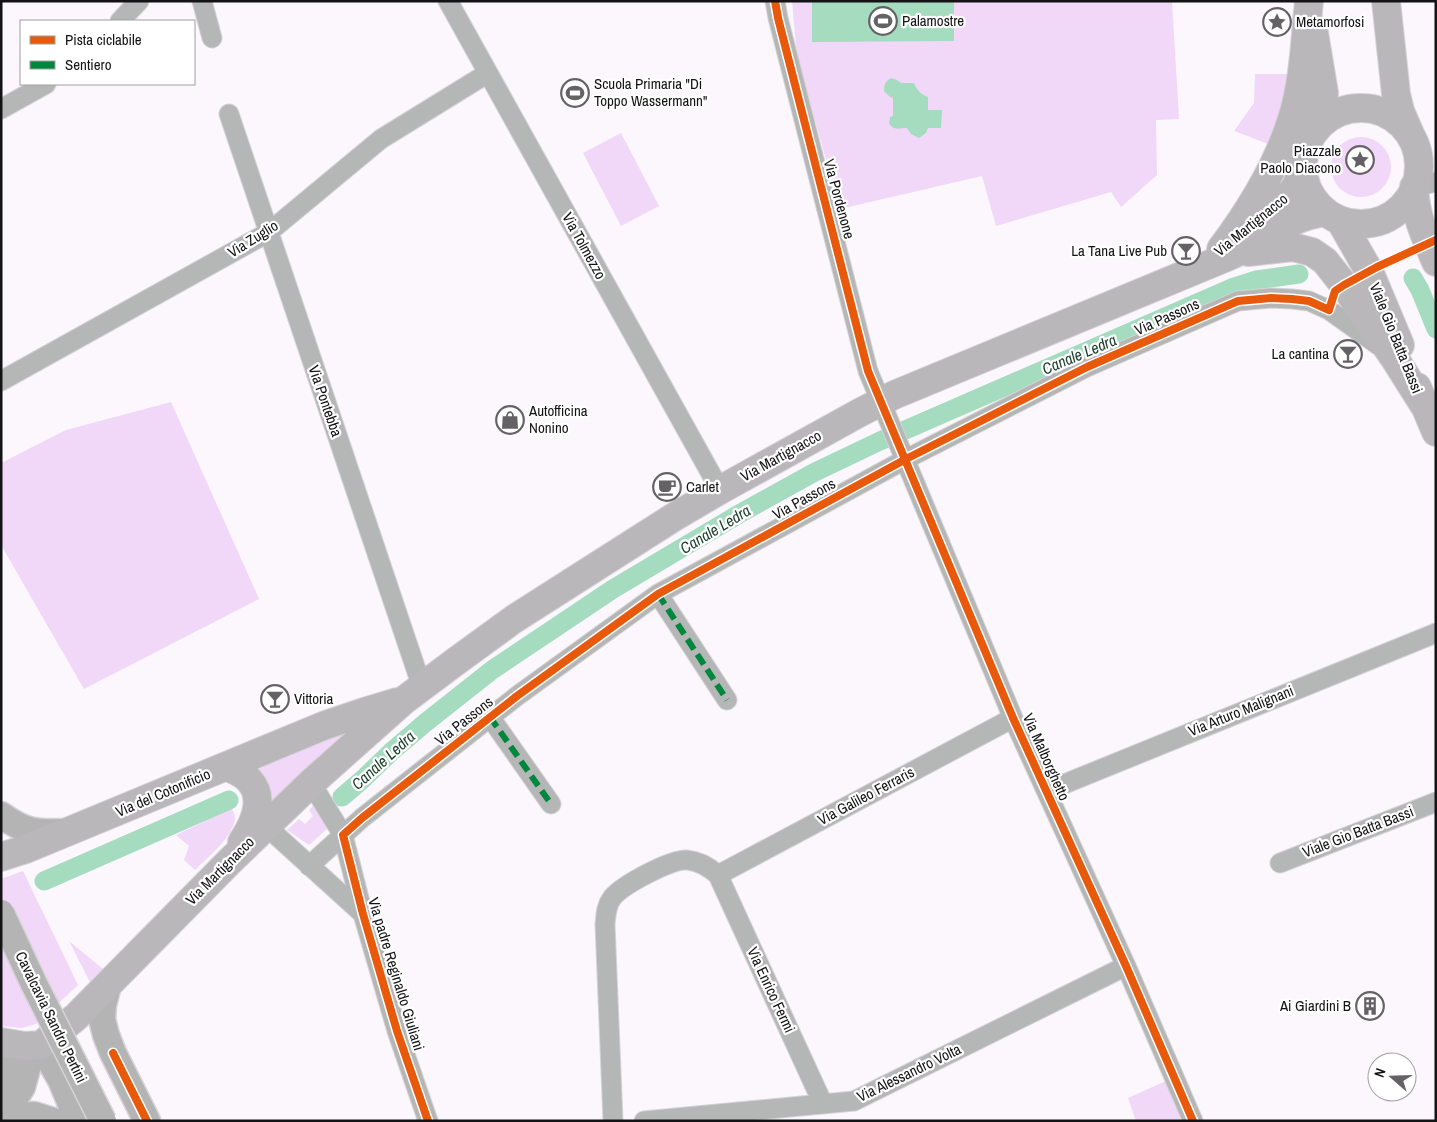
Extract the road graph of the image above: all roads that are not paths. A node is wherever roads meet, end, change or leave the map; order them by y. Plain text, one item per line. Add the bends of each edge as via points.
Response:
1 (139, 1) edge
2 (202, 1) edge
3 (448, 1) edge
4 (775, 1) edge
5 (1309, 1) edge
6 (1386, 1) edge
7 (121, 20) edge
8 (212, 38) dead end
9 (488, 73) junction
10 (44, 85) edge
11 (1, 109) edge
12 (229, 114) dead end
13 (1320, 125) junction
14 (1412, 140) junction
15 (1303, 171) junction
16 (1425, 185) edge
17 (1333, 216) junction
18 (269, 232) junction
19 (1227, 252) junction
20 (1436, 262) edge
21 (1329, 310) joint
22 (1396, 359) junction
23 (1, 381) edge
24 (1424, 405) junction
25 (884, 410) junction
26 (1436, 432) edge
27 (903, 453) junction
28 (720, 490) junction
29 (658, 594) junction
30 (1436, 633) edge
31 (413, 694) junction
32 (727, 700) dead end
33 (490, 717) junction
34 (1014, 718) junction
35 (323, 726) joint
36 (226, 766) junction
37 (310, 783) junction
38 (1047, 791) junction
39 (1436, 802) edge
40 (551, 804) dead end
41 (1, 815) edge
42 (266, 826) junction
43 (66, 832) junction
44 (343, 835) junction
45 (1, 857) edge
46 (229, 862) junction
47 (1280, 863) dead end
48 (309, 866) junction
49 (718, 875) junction
50 (1, 913) edge
51 (363, 914) junction
52 (1126, 966) junction
53 (108, 985) junction
54 (1, 1042) edge
55 (41, 1045) junction
56 (1, 1051) edge
57 (823, 1104) junction
58 (5, 1115) edge
59 (53, 1121) edge
60 (78, 1121) edge
61 (103, 1121) edge
62 (147, 1121) edge
63 (428, 1121) edge
64 (613, 1121) edge
65 (644, 1121) edge
66 (1193, 1121) edge

1 - 7 street
2 - 8 street
3 - 9 street, Via Tolmezzo
4 - 25 street, Via Pordenone via 868,371
5 - 13 main road via 1324,93
5 - 19 main road via 1301,76 1292,118 1274,165
6 - 14 main road via 1396,94
9 - 18 street, Via Zuglio via 381,139
9 - 28 street, Via Tolmezzo
10 - 11 street
12 - 18 street, Via Pontebba
13 - 14 main road via 1338,113 1370,109 1399,123
13 - 15 main road via 1305,151
14 - 16 main road via 1416,149 1418,178
15 - 17 main road via 1315,201
15 - 19 main road, Via Martignacco via 1295,188 1282,203
16 - 17 main road via 1379,221 1359,224
16 - 20 main road via 1415,205
17 - 19 main road, Via Martignacco via 1309,215
17 - 24 main road, Viale Gio Batta Bassi via 1369,271
18 - 23 street, Via Zuglio
18 - 31 street, Via Pontebba
19 - 22 main road via 1293,247 1320,256
19 - 25 main road, Via Martignacco via 1191,272 894,395
21 - 22 street, Viale Gio Batta Bassi
21 - 27 street, Via Passons via 1309,301 1292,299 1238,300
22 - 24 main road
24 - 26 main road, Viale Gio Batta Bassi
25 - 27 street, Via Malborghetto
25 - 28 main road, Via Martignacco
27 - 29 street, Via Passons
27 - 34 street, Via Malborghetto
28 - 31 main road, Via Martignacco via 514,619
29 - 32 street
29 - 33 street, Via Passons
30 - 38 street, Via Arturo Malignani
31 - 35 main road, Via Martignacco
31 - 37 main road, Via Martignacco
33 - 40 street, Via Passons
33 - 44 street, Via Passons
34 - 38 street, Via Malborghetto
34 - 49 street, Via Galileo Ferraris
35 - 36 main road, Via del Cotonificio
36 - 43 main road, Via del Cotonificio
36 - 46 main road via 242,773 250,781 258,803 253,822
37 - 42 main road, Via Martignacco
37 - 44 street, Via padre Reginaldo Giuliani
38 - 52 street, Via Malborghetto
39 - 47 street, Viale Gio Batta Bassi
41 - 43 main road via 26,830
42 - 46 main road, Via Martignacco
42 - 48 street, Via padre Reginaldo Giuliani
43 - 45 main road, Via del Cotonificio
44 - 48 street, Via Passons
44 - 51 street, Via padre Reginaldo Giuliani
46 - 53 main road, Via Martignacco
48 - 51 street, Via padre Reginaldo Giuliani
49 - 57 street, Via Enrico Fermi
49 - 64 street via 697,862 676,861 631,882 611,899 605,924
50 - 61 main road, Cavalcavia Sandro Pertini, bridge
51 - 63 street, Via padre Reginaldo Giuliani
52 - 57 street, Via Alessandro Volta via 854,1101
52 - 66 street, Via Malborghetto
53 - 55 main road, Via Martignacco
53 - 62 main road via 102,1019 106,1035
54 - 55 main road
55 - 58 main road, Via Martignacco
55 - 60 main road via 61,1080
56 - 58 main road via 11,1070 12,1083
57 - 65 street, Via Alessandro Volta
58 - 59 main road via 34,1115

